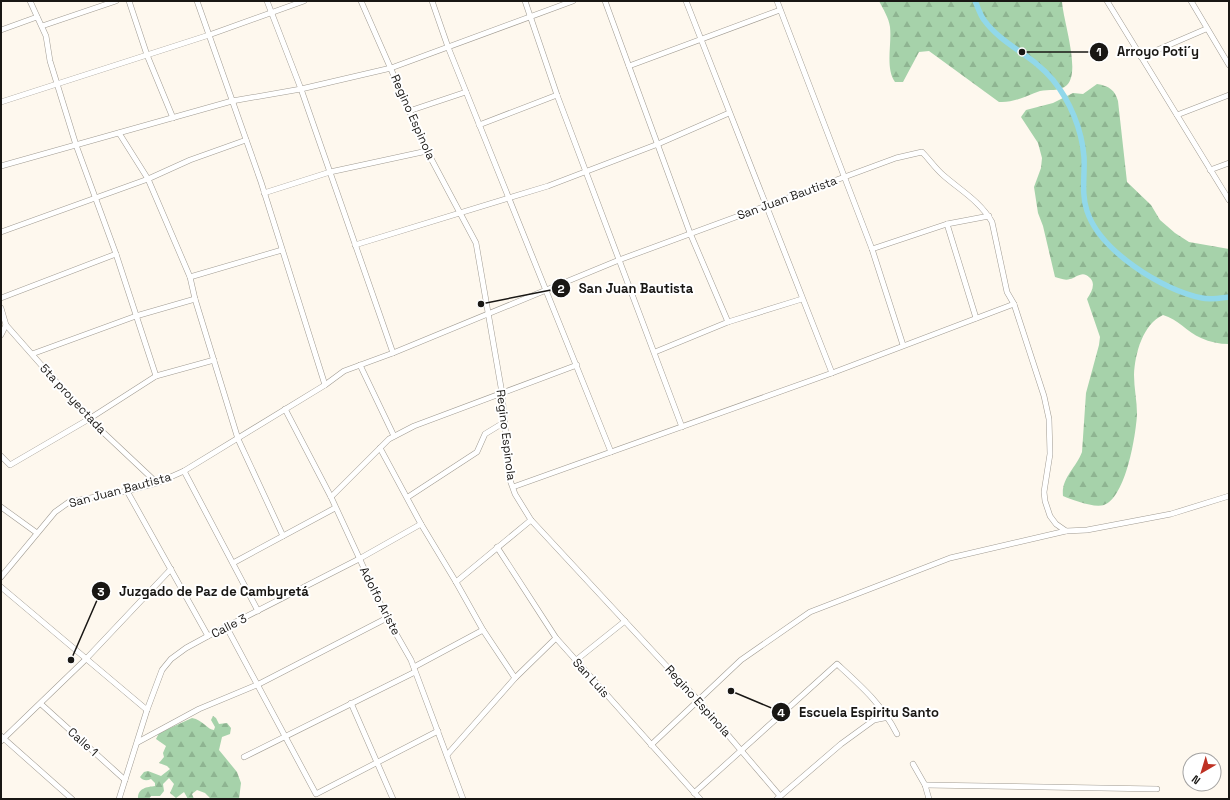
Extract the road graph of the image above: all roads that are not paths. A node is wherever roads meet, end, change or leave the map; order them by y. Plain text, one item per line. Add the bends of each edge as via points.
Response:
1 (30, 1) edge
2 (116, 1) edge
3 (129, 1) edge
4 (197, 1) edge
5 (267, 1) edge
6 (304, 1) edge
7 (361, 1) edge
8 (432, 1) edge
9 (525, 1) edge
10 (573, 1) edge
11 (605, 1) edge
12 (686, 1) edge
13 (777, 1) edge
14 (1107, 1) edge
15 (1191, 1) edge
16 (780, 10) junction
17 (270, 12) junction
18 (37, 17) junction
19 (530, 17) junction
20 (42, 26) junction
21 (1206, 28) junction
22 (1, 30) edge
23 (209, 35) junction
24 (701, 40) junction
25 (448, 47) junction
26 (147, 55) junction
27 (1141, 57) junction
28 (1229, 65) edge
29 (629, 66) junction
30 (391, 68) junction
31 (57, 84) junction
32 (301, 88) junction
33 (466, 92) junction
34 (557, 95) junction
35 (1229, 95) edge
36 (232, 101) junction
37 (1, 102) edge
38 (409, 111) junction
39 (730, 113) junction
40 (1177, 115) junction
41 (173, 118) junction
42 (479, 125) junction
43 (119, 133) junction
44 (246, 140) junction
45 (658, 144) junction
46 (76, 145) junction
47 (427, 151) junction
48 (1229, 163) edge
49 (1, 166) edge
50 (1210, 170) junction
51 (586, 171) junction
52 (330, 172) junction
53 (845, 178) junction
54 (148, 179) junction
55 (264, 193) junction
56 (96, 199) junction
57 (509, 199) junction
58 (1229, 200) edge
59 (766, 206) junction
60 (461, 214) junction
61 (989, 216) junction
62 (947, 224) junction
63 (1, 232) edge
64 (690, 233) junction
65 (355, 245) junction
66 (872, 249) junction
67 (282, 250) junction
68 (116, 254) junction
69 (619, 260) junction
70 (190, 277) junction
71 (544, 290) junction
72 (1, 298) edge
73 (802, 298) junction
74 (195, 299) junction
75 (1014, 304) junction
76 (1, 308) edge
77 (488, 313) junction
78 (136, 316) junction
79 (976, 318) junction
80 (728, 322) junction
81 (6, 325) junction
82 (1, 336) edge
83 (903, 345) junction
84 (655, 352) junction
85 (393, 353) junction
86 (32, 354) junction
87 (214, 360) junction
88 (360, 365) junction
89 (576, 365) junction
90 (832, 372) junction
91 (156, 376) junction
92 (325, 385) junction
93 (502, 393) junction
94 (285, 408) junction
95 (89, 419) junction
96 (503, 423) junction
97 (682, 427) junction
98 (394, 436) junction
99 (238, 439) junction
100 (380, 448) junction
101 (611, 452) junction
102 (1, 456) edge
103 (184, 471) junction
104 (156, 483) junction
105 (513, 487) junction
106 (127, 490) junction
107 (1229, 496) edge
108 (331, 497) junction
109 (408, 497) junction
110 (1, 507) edge
111 (335, 508) junction
112 (531, 520) junction
113 (421, 524) junction
114 (1066, 531) junction
115 (37, 534) junction
116 (283, 536) junction
117 (497, 547) junction
118 (359, 559) junction
119 (233, 563) junction
120 (171, 569) junction
121 (1, 577) edge
122 (456, 582) junction
123 (1, 587) edge
124 (258, 611) junction
125 (387, 618) junction
126 (625, 621) junction
127 (227, 628) junction
128 (482, 630) junction
129 (208, 636) junction
130 (556, 638) junction
131 (87, 659) junction
132 (575, 661) junction
133 (414, 670) junction
134 (515, 678) junction
135 (258, 684) junction
136 (698, 700) junction
137 (41, 704) junction
138 (351, 704) junction
139 (147, 710) junction
140 (889, 718) junction
141 (438, 731) junction
142 (897, 734) dead end
143 (286, 736) junction
144 (2, 738) edge
145 (138, 742) junction
146 (651, 745) junction
147 (741, 751) junction
148 (447, 755) junction
149 (244, 757) dead end
150 (376, 763) junction
151 (913, 764) dead end
152 (125, 780) junction
153 (925, 785) junction
154 (1157, 789) dead end
155 (694, 793) junction
156 (318, 796) edge
157 (778, 798) edge
158 (72, 799) edge
159 (120, 799) edge
160 (393, 799) edge
161 (464, 799) edge
162 (700, 799) edge
163 (929, 799) edge

1 - 18 street
2 - 20 street
3 - 26 street
4 - 23 street
5 - 17 street
6 - 17 street
7 - 30 street, Regino Espinola
8 - 25 street
9 - 19 street
10 - 19 street
11 - 29 street
12 - 24 street
13 - 16 street
14 - 27 street
15 - 21 street
16 - 24 street
16 - 53 street
17 - 23 street
17 - 32 street
18 - 20 street
18 - 22 street
19 - 25 street
19 - 34 street
20 - 31 street
21 - 27 street
21 - 28 street
23 - 26 street
23 - 36 street
24 - 29 street
24 - 39 street
25 - 30 street
25 - 33 street
26 - 31 street
26 - 41 street
27 - 40 street
29 - 45 street
30 - 32 street
30 - 38 street, Regino Espinola
31 - 37 street
31 - 46 street
32 - 36 street
32 - 52 street
33 - 38 street
33 - 42 street
34 - 42 street
34 - 51 street
35 - 40 street
36 - 41 street
36 - 44 street
38 - 47 street, Regino Espinola
39 - 45 street
39 - 59 street
40 - 50 street
41 - 43 street
42 - 57 street
43 - 46 street
43 - 54 street
44 - 54 street via 190,160
44 - 55 street
45 - 51 street
45 - 64 street
46 - 49 street
46 - 56 street
47 - 52 street
47 - 60 street, Regino Espinola
48 - 50 street
50 - 58 street
51 - 57 street
51 - 69 street
52 - 55 street
52 - 65 street
53 - 59 street, San Juan Bautista
53 - 61 street, San Juan Bautista via 896,158 922,152 942,174
53 - 66 street
54 - 56 street
54 - 70 street
55 - 67 street
56 - 63 street
56 - 68 street
57 - 60 street
57 - 71 street
59 - 64 street, San Juan Bautista
59 - 73 street
60 - 65 street
60 - 77 street, Regino Espinola via 476,243
61 - 62 street
61 - 75 street via 1007,292
62 - 66 street
62 - 79 street
64 - 69 street, San Juan Bautista
64 - 80 street
65 - 85 street
66 - 83 street
67 - 70 street
67 - 92 street
68 - 72 street
68 - 78 street
69 - 71 street, San Juan Bautista
69 - 84 street
70 - 74 street
71 - 77 street, San Juan Bautista
71 - 89 street
73 - 80 street
73 - 90 street
74 - 78 street
74 - 87 street
75 - 79 street
75 - 114 street via 1049,419 1050,454 1044,501 1050,516
76 - 81 street, 5ta proyectada
77 - 85 street, San Juan Bautista
77 - 93 street, Regino Espinola
78 - 86 street
78 - 91 street
79 - 83 street
80 - 84 street
81 - 82 street
81 - 86 street, 5ta proyectada
83 - 90 street
84 - 97 street
85 - 88 street, San Juan Bautista
86 - 95 street, 5ta proyectada
87 - 91 street
87 - 99 street
88 - 92 street, San Juan Bautista via 344,371
88 - 98 street
89 - 93 street
89 - 101 street
90 - 97 street
91 - 95 street
92 - 94 street, San Juan Bautista
93 - 96 street, Regino Espinola
93 - 98 street
94 - 99 street, San Juan Bautista
94 - 108 street, Adolfo Ariste
95 - 102 street via 10,465
95 - 104 street, 5ta proyectada
96 - 105 street, Regino Espinola
96 - 109 street via 484,434 477,452
97 - 101 street
98 - 100 street
99 - 103 street, San Juan Bautista
99 - 116 street
100 - 108 street
100 - 109 street
101 - 105 street
103 - 104 street, San Juan Bautista
103 - 119 street
104 - 106 street, San Juan Bautista
105 - 112 street, Regino Espinola
106 - 115 street, San Juan Bautista via 69,502 55,512
106 - 120 street
107 - 114 street via 1171,514 1087,530
108 - 111 street, Adolfo Ariste
109 - 113 street
110 - 115 street
111 - 116 street
111 - 118 street, Adolfo Ariste
112 - 117 street
112 - 126 street, Regino Espinola
113 - 118 street, Calle 3
113 - 122 street
114 - 136 street via 950,558 810,612 741,660
115 - 121 street, San Juan Bautista
116 - 119 street
117 - 122 street
117 - 130 street, San Luis
118 - 124 street, Calle 3
118 - 125 street, Adolfo Ariste
119 - 124 street
120 - 129 street
120 - 131 street
122 - 128 street
123 - 131 street
124 - 127 street, Calle 3
125 - 133 street, Adolfo Ariste
125 - 135 street
126 - 132 street
126 - 136 street, Regino Espinola
127 - 129 street, Calle 3
127 - 135 street
128 - 133 street
128 - 134 street
129 - 139 street, Calle 3 via 186,648 162,670
130 - 132 street, San Luis
130 - 134 street
131 - 137 street
131 - 139 street
132 - 146 street, San Luis
133 - 138 street
133 - 141 street, Adolfo Ariste
134 - 148 street
135 - 143 street
135 - 145 street via 199,709
136 - 146 street
136 - 147 street, Regino Espinola
137 - 144 street
137 - 152 street, Calle 1
138 - 143 street
138 - 150 street
139 - 145 street, Calle 3
140 - 142 street
140 - 147 street via 878,703 837,664
140 - 157 street via 874,720 841,744
141 - 148 street, Adolfo Ariste
141 - 150 street
143 - 149 street
143 - 156 street
144 - 158 street
145 - 152 street, Calle 3
146 - 155 street, San Luis
147 - 155 street
147 - 157 street, Regino Espinola
148 - 161 street, Adolfo Ariste
150 - 156 street
150 - 160 street
151 - 153 street
152 - 159 street, Calle 3
153 - 154 street
153 - 163 street
155 - 162 street, San Luis

